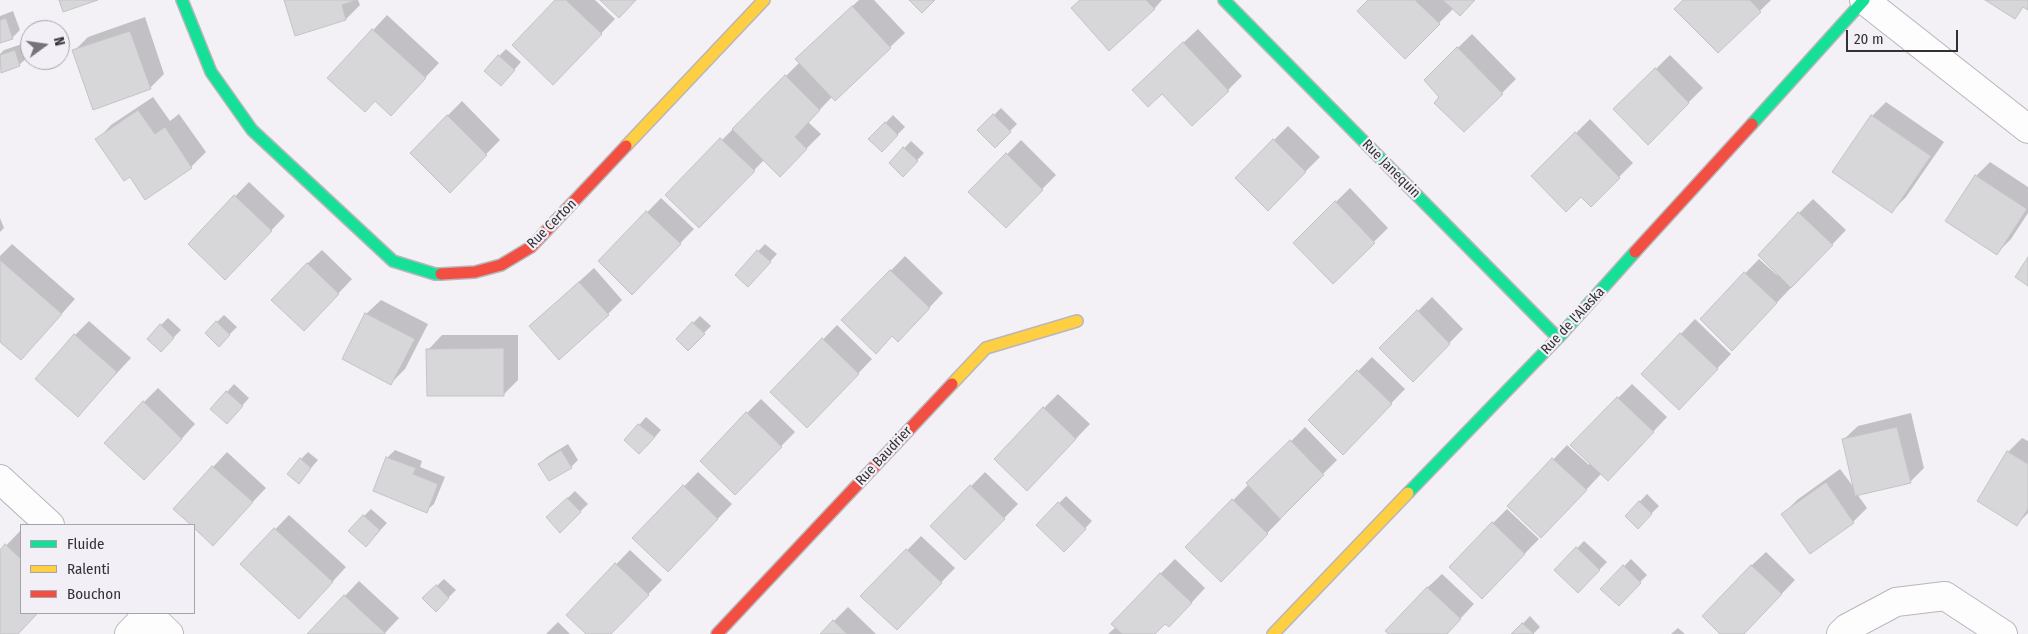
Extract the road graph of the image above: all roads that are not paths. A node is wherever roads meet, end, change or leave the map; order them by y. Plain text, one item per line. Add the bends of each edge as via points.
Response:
1 (182, 0) edge
2 (764, 0) edge
3 (1224, 0) edge
4 (1864, 0) edge
5 (2028, 128) edge
6 (1077, 321) dead end
7 (1558, 338) junction
8 (0, 480) edge
9 (49, 524) edge
10 (146, 614) edge
11 (148, 614) edge
12 (129, 634) edge
13 (169, 634) edge
14 (717, 634) edge
15 (1273, 634) edge
16 (1841, 634) edge
17 (2003, 634) edge

1 - 2 street, Rue Certon via 211,72 252,130 393,261 435,274 474,272 501,265 531,247
3 - 7 street, Rue Janequin
4 - 5 street
4 - 7 street, Rue de l'Alaska
6 - 14 street, Rue Baudrier via 986,348
7 - 15 street, Rue de l'Alaska
8 - 9 street
10 - 12 street
11 - 13 street
16 - 17 street via 1896,602 1945,596

